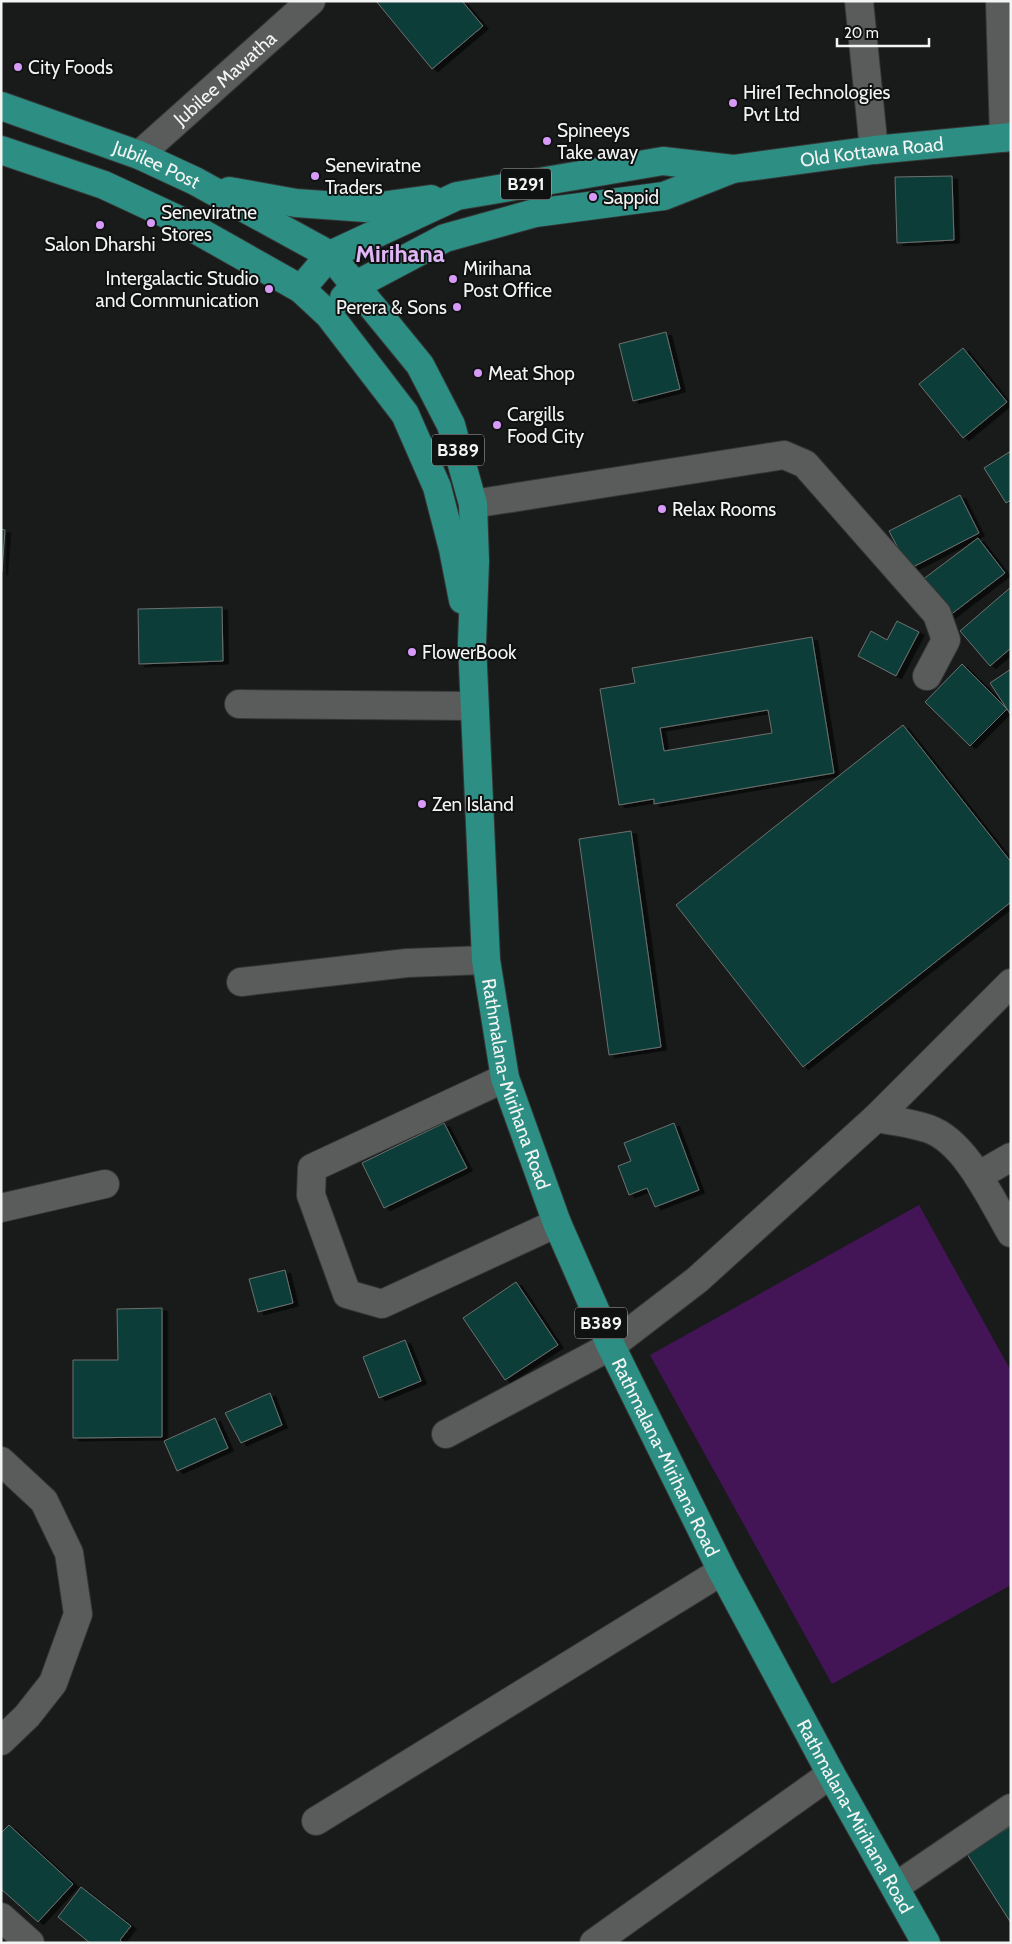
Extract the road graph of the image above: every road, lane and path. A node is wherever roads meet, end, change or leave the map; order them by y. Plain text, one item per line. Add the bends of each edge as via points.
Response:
1 (311, 1) edge
2 (859, 1) edge
3 (1000, 1) edge
4 (1, 106) edge
5 (1008, 138) edge
6 (1, 150) edge
7 (874, 150) junction
8 (139, 156) junction
9 (733, 169) junction
10 (205, 187) junction
11 (457, 196) junction
12 (330, 255) junction
13 (356, 285) junction
14 (301, 289) junction
15 (330, 315) junction
16 (473, 504) junction
17 (472, 643) junction
18 (927, 676) dead end
19 (238, 704) dead end
20 (474, 706) junction
21 (486, 960) junction
22 (240, 982) dead end
23 (1011, 984) edge
24 (505, 1078) junction
25 (876, 1118) junction
26 (1011, 1157) edge
27 (978, 1176) junction
28 (105, 1184) dead end
29 (1, 1208) edge
30 (557, 1223) junction
31 (1011, 1233) edge
32 (612, 1346) junction
33 (446, 1434) dead end
34 (1, 1461) edge
35 (722, 1571) junction
36 (1, 1741) edge
37 (831, 1774) junction
38 (1011, 1808) edge
39 (316, 1821) dead end
40 (894, 1887) junction
41 (1, 1917) edge
42 (30, 1943) edge
43 (594, 1943) edge
44 (926, 1943) edge

1 - 8 street, Jubilee Mawatha
2 - 7 street
3 - 5 street
4 - 8 main road, Jubilee Post
5 - 7 main road, Old Kottawa Road / B291
6 - 14 main road via 104,185 177,219
7 - 9 main road, Old Kottawa Road / B291
8 - 10 main road, Jubilee Post
9 - 11 main road, Old Kottawa Road / B291 via 662,161
9 - 13 main road, Old Kottawa Road / B291 via 664,196 535,213 445,238
10 - 11 main road via 296,203 366,208
10 - 12 main road, Jubilee Post
11 - 12 main road, Old Kottawa Road / B291
12 - 13 main road, Rathmalana-Mirihana Road
12 - 14 main road, Old Kottawa Road / B291
13 - 15 main road, Old Kottawa Road / B291
13 - 16 main road, Rathmalana-Mirihana Road / B389 via 420,365 451,425
14 - 15 main road, Rathmalana-Mirihana Road
15 - 17 main road, Rathmalana-Mirihana Road / B389 via 405,414 437,487
16 - 17 main road, Rathmalana-Mirihana Road / B389
16 - 18 street via 784,455 805,464 937,614 946,640
17 - 20 main road, Rathmalana-Mirihana Road / B389
19 - 20 street
20 - 21 main road, Rathmalana-Mirihana Road / B389
21 - 22 street via 407,963
21 - 24 main road, Rathmalana-Mirihana Road / B389
23 - 25 street
24 - 30 main road, Rathmalana-Mirihana Road / B389
24 - 30 street via 312,1168 311,1195 347,1294 382,1304
25 - 27 street via 930,1129 956,1146
25 - 32 street via 697,1280
26 - 27 street
27 - 31 street
28 - 29 street
30 - 32 main road, Rathmalana-Mirihana Road / B389
32 - 33 street
32 - 35 main road, Rathmalana-Mirihana Road / B389
34 - 36 street via 44,1501 69,1553 78,1614 53,1683 27,1716
35 - 37 main road, Rathmalana-Mirihana Road / B389
35 - 39 street
37 - 40 main road, Rathmalana-Mirihana Road / B389
37 - 43 street
38 - 40 street
40 - 44 main road, Rathmalana-Mirihana Road / B389
41 - 42 street

